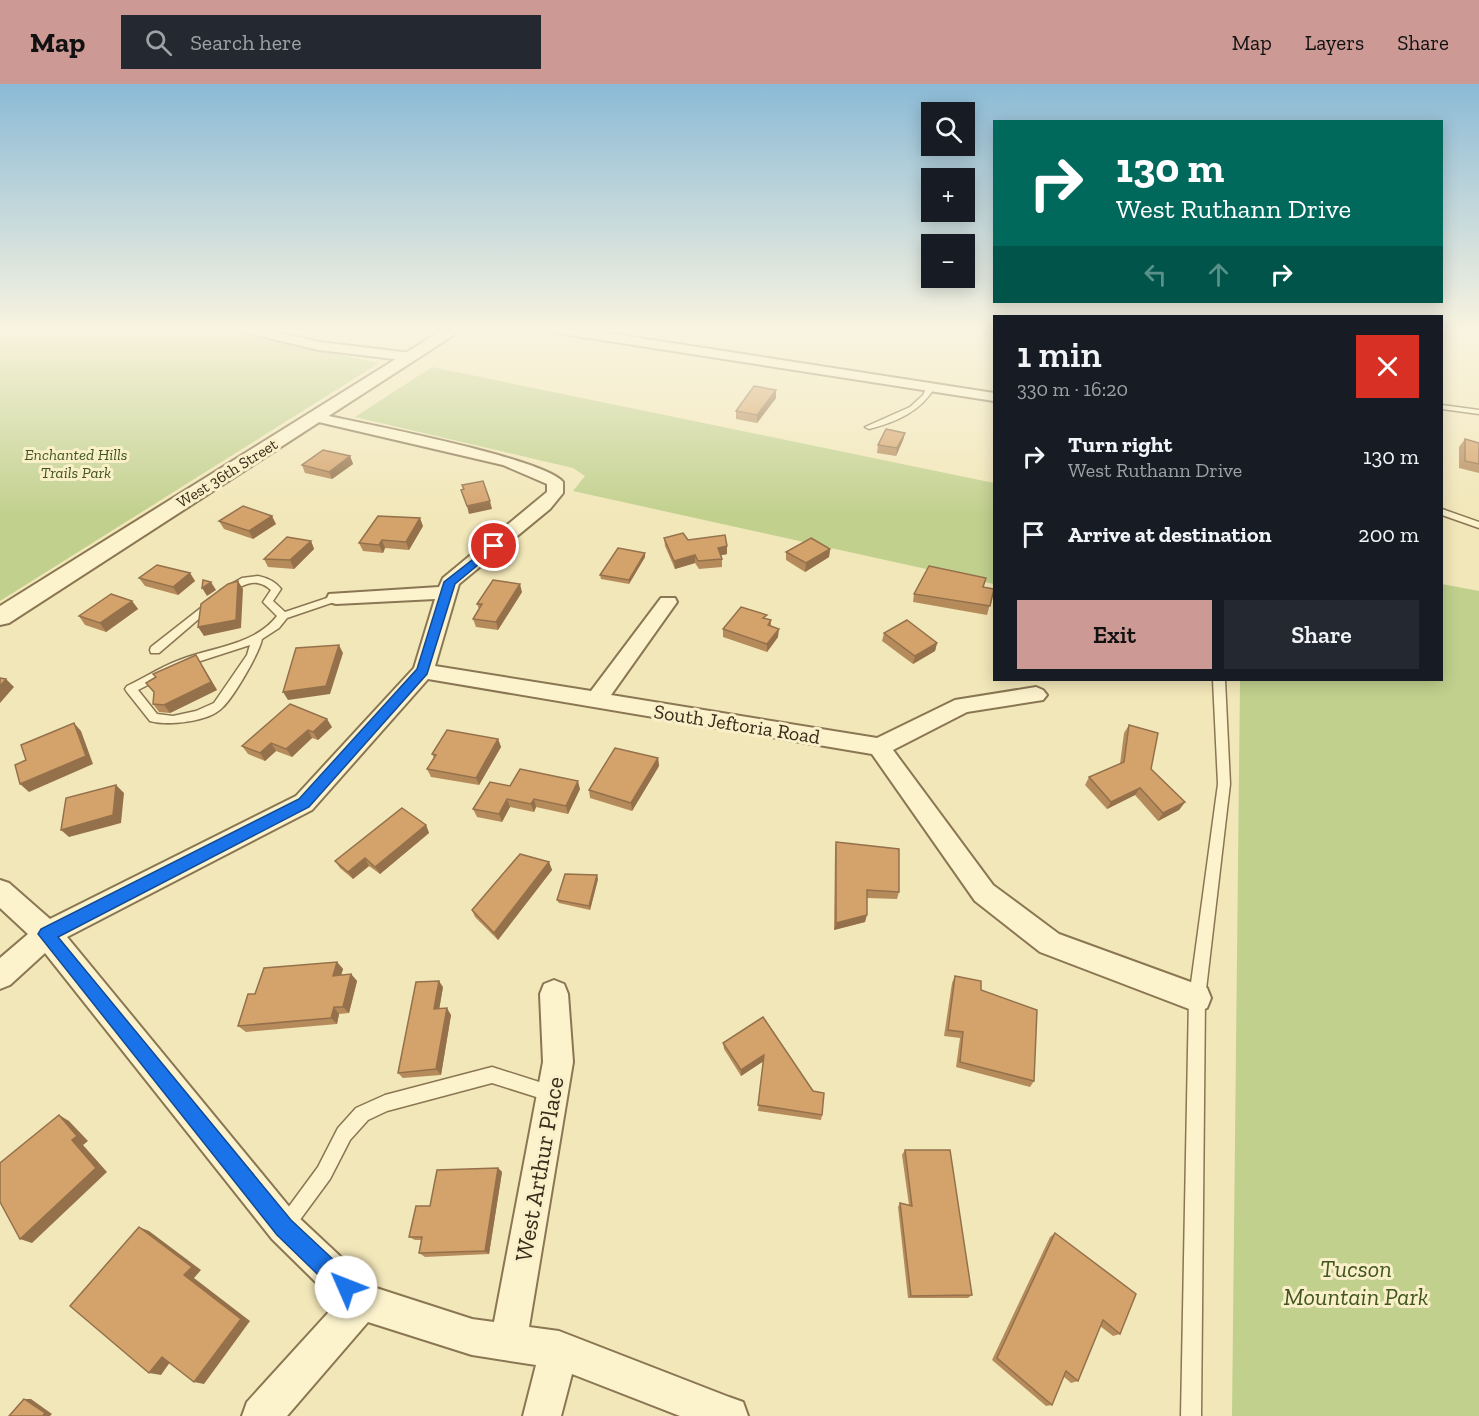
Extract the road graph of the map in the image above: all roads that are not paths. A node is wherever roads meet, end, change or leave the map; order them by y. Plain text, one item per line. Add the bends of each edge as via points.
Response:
1 (356, 391) edge
2 (930, 391) edge
3 (958, 391) edge
4 (993, 397) edge
5 (1443, 406) edge
6 (1479, 412) edge
7 (315, 417) junction
8 (869, 427) dead end
9 (1443, 512) edge
10 (1479, 525) edge
11 (447, 593) junction
12 (336, 598) joint
13 (668, 602) dead end
14 (283, 616) junction
15 (0, 617) edge
16 (256, 640) junction
17 (155, 650) dead end
18 (423, 671) junction
19 (1219, 681) edge
20 (1036, 695) dead end
21 (595, 701) junction
22 (879, 747) junction
23 (0, 891) edge
24 (47, 934) junction
25 (0, 976) edge
26 (554, 994) dead end
27 (1197, 998) junction
28 (552, 1094) junction
29 (284, 1227) junction
30 (362, 1302) junction
31 (508, 1344) junction
32 (559, 1350) junction
33 (261, 1416) edge
34 (542, 1416) edge
35 (729, 1416) edge
36 (1191, 1416) edge

1 - 7 street, West 36th Street
2 - 8 lane via 916,407
3 - 4 street
5 - 6 lane
7 - 11 street via 508,462 555,482 555,493 544,505 450,582
7 - 15 street, West 36th Street
9 - 10 lane
11 - 12 street
11 - 18 street
12 - 14 lane
13 - 21 street
14 - 16 lane via 277,627
14 - 17 lane via 268,602 276,589 267,580 254,577 226,590
16 - 16 lane via 180,664 131,689 154,718 173,720 198,715 218,706 252,656
18 - 21 street, South Jeftoria Road
18 - 24 street via 304,803
19 - 27 lane via 1224,784
20 - 22 street via 963,705
21 - 22 street, South Jeftoria Road
22 - 27 street via 984,893 1050,943
23 - 24 street
24 - 25 street
24 - 29 street
26 - 28 street, West Arthur Place via 558,1062
27 - 36 lane
28 - 29 lane via 492,1075 385,1102 362,1114 344,1134 324,1173
28 - 31 street, West Arthur Place
29 - 30 street
30 - 31 street via 472,1337
30 - 33 street
31 - 32 street
32 - 34 street
32 - 35 street

